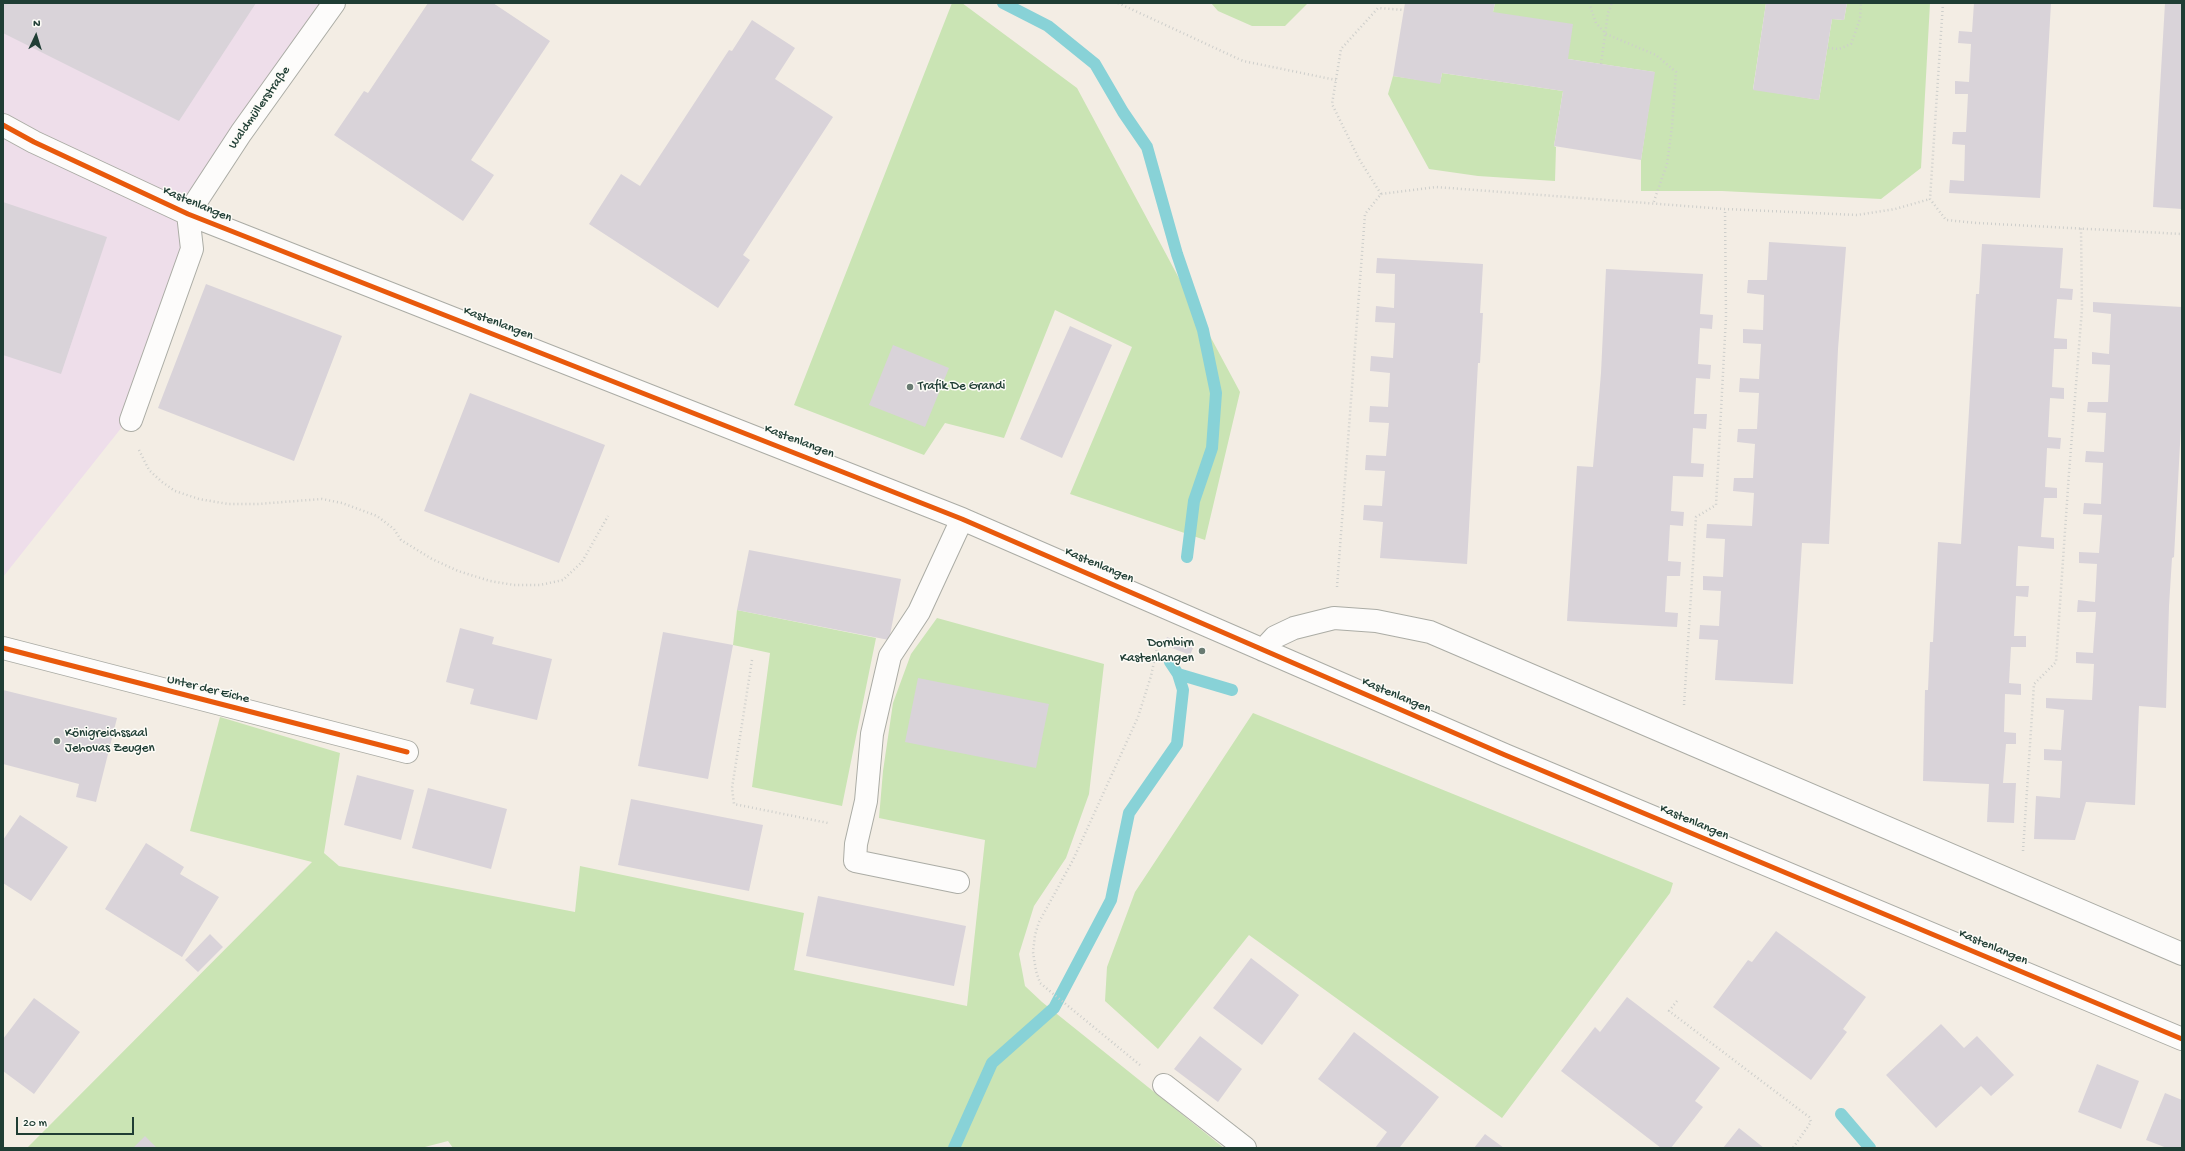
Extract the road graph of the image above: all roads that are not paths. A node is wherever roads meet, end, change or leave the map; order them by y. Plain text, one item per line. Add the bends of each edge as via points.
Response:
1 (334, 3) edge
2 (3, 125) edge
3 (188, 214) junction
4 (131, 420) road end
5 (962, 519) junction
6 (3, 648) edge
7 (1263, 650) junction
8 (407, 752) dead end
9 (958, 882) dead end
10 (2182, 954) edge
11 (2182, 1039) edge
12 (1164, 1085) road end
13 (1245, 1148) edge

1 - 3 street, Waldmüllerstraße via 241,133
2 - 3 street, Kastenlangen
3 - 4 street via 192,249
3 - 5 street, Kastenlangen
5 - 7 street, Kastenlangen
5 - 9 street via 918,612 890,656 872,734 866,801 855,861
6 - 8 street, Unter der Eiche
7 - 10 street via 1275,637 1294,628 1334,618 1376,621 1430,632
7 - 11 street, Kastenlangen
12 - 13 street

